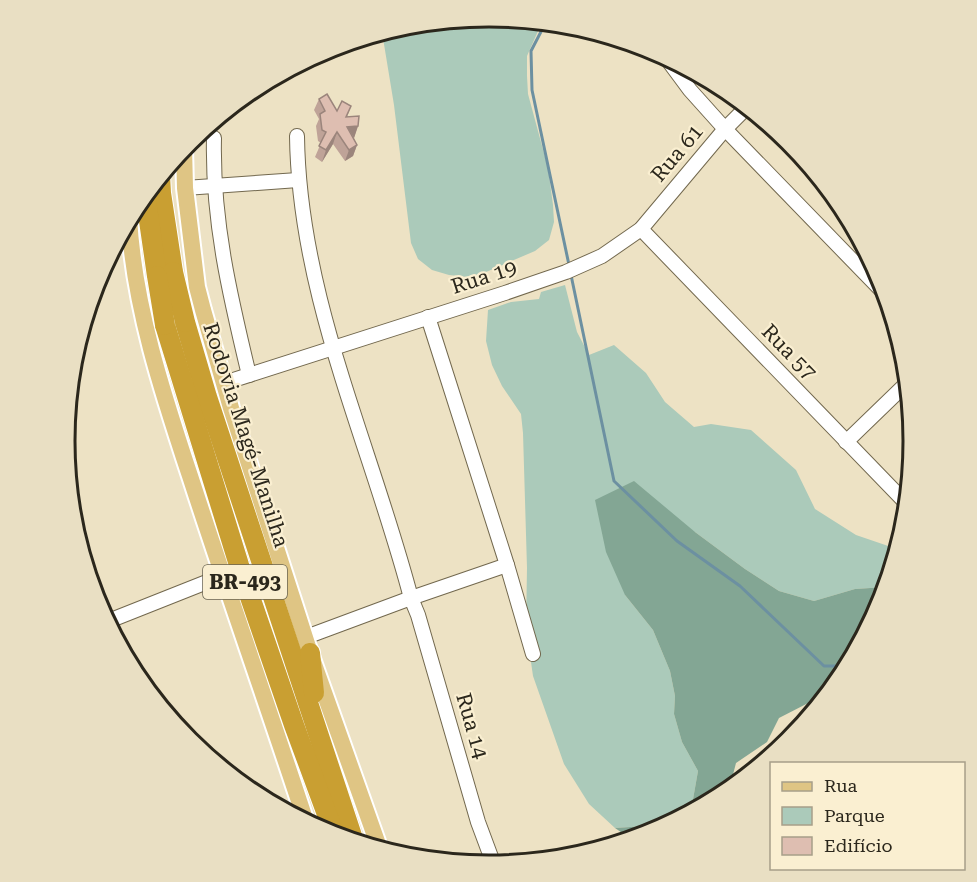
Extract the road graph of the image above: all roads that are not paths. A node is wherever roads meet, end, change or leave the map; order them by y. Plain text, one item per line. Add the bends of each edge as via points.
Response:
1 (677, 73) edge
2 (741, 113) edge
3 (725, 129) junction
4 (297, 136) dead end
5 (214, 138) dead end
6 (184, 160) edge
7 (298, 180) junction
8 (214, 186) junction
9 (161, 188) edge
10 (185, 188) junction
11 (148, 205) edge
12 (640, 229) junction
13 (130, 234) edge
14 (165, 274) junction
15 (868, 277) edge
16 (197, 287) junction
17 (140, 300) junction
18 (203, 310) junction
19 (428, 317) junction
20 (144, 322) junction
21 (333, 349) junction
22 (249, 375) junction
23 (224, 383) junction
24 (899, 390) edge
25 (846, 442) junction
26 (899, 496) edge
27 (507, 565) junction
28 (222, 576) junction
29 (411, 598) junction
30 (115, 619) edge
31 (308, 645) junction
32 (533, 654) dead end
33 (318, 729) junction
34 (302, 811) edge
35 (330, 823) edge
36 (351, 831) edge
37 (376, 840) edge
38 (490, 855) edge

1 - 3 street
2 - 3 street, Rua 61
3 - 12 street, Rua 61
3 - 15 street
4 - 7 street
5 - 8 street
6 - 10 main road
7 - 8 street
7 - 21 street via 311,258
8 - 10 street
8 - 22 street via 219,238
9 - 14 highway, Rodovia Magé-Manilha / BR-493
10 - 16 main road
11 - 14 highway, Rodovia Magé-Manilha / BR-493
12 - 19 street, Rua 19 via 602,256 566,272
12 - 25 street, Rua 57
13 - 17 main road, BR-493
14 - 33 highway, Rodovia Magé-Manilha / BR-493, bridge via 185,322
14 - 35 highway, Rodovia Magé-Manilha / BR-493, bridge via 165,325 239,565
16 - 17 main road
16 - 18 main road
17 - 20 main road, BR-493
18 - 20 main road
18 - 23 main road
19 - 21 street, Rua 19
19 - 27 street
20 - 28 main road, BR-493
21 - 22 street, Rua 19
21 - 29 street
22 - 23 street, Rua 19
23 - 31 main road
24 - 25 street
25 - 26 street, Rua 57
27 - 29 street
27 - 32 street
28 - 30 street
28 - 34 main road, BR-493
29 - 31 street
29 - 38 street, Rua 14
31 - 33 highway
31 - 37 main road
33 - 36 highway, Rodovia Magé-Manilha / BR-493

